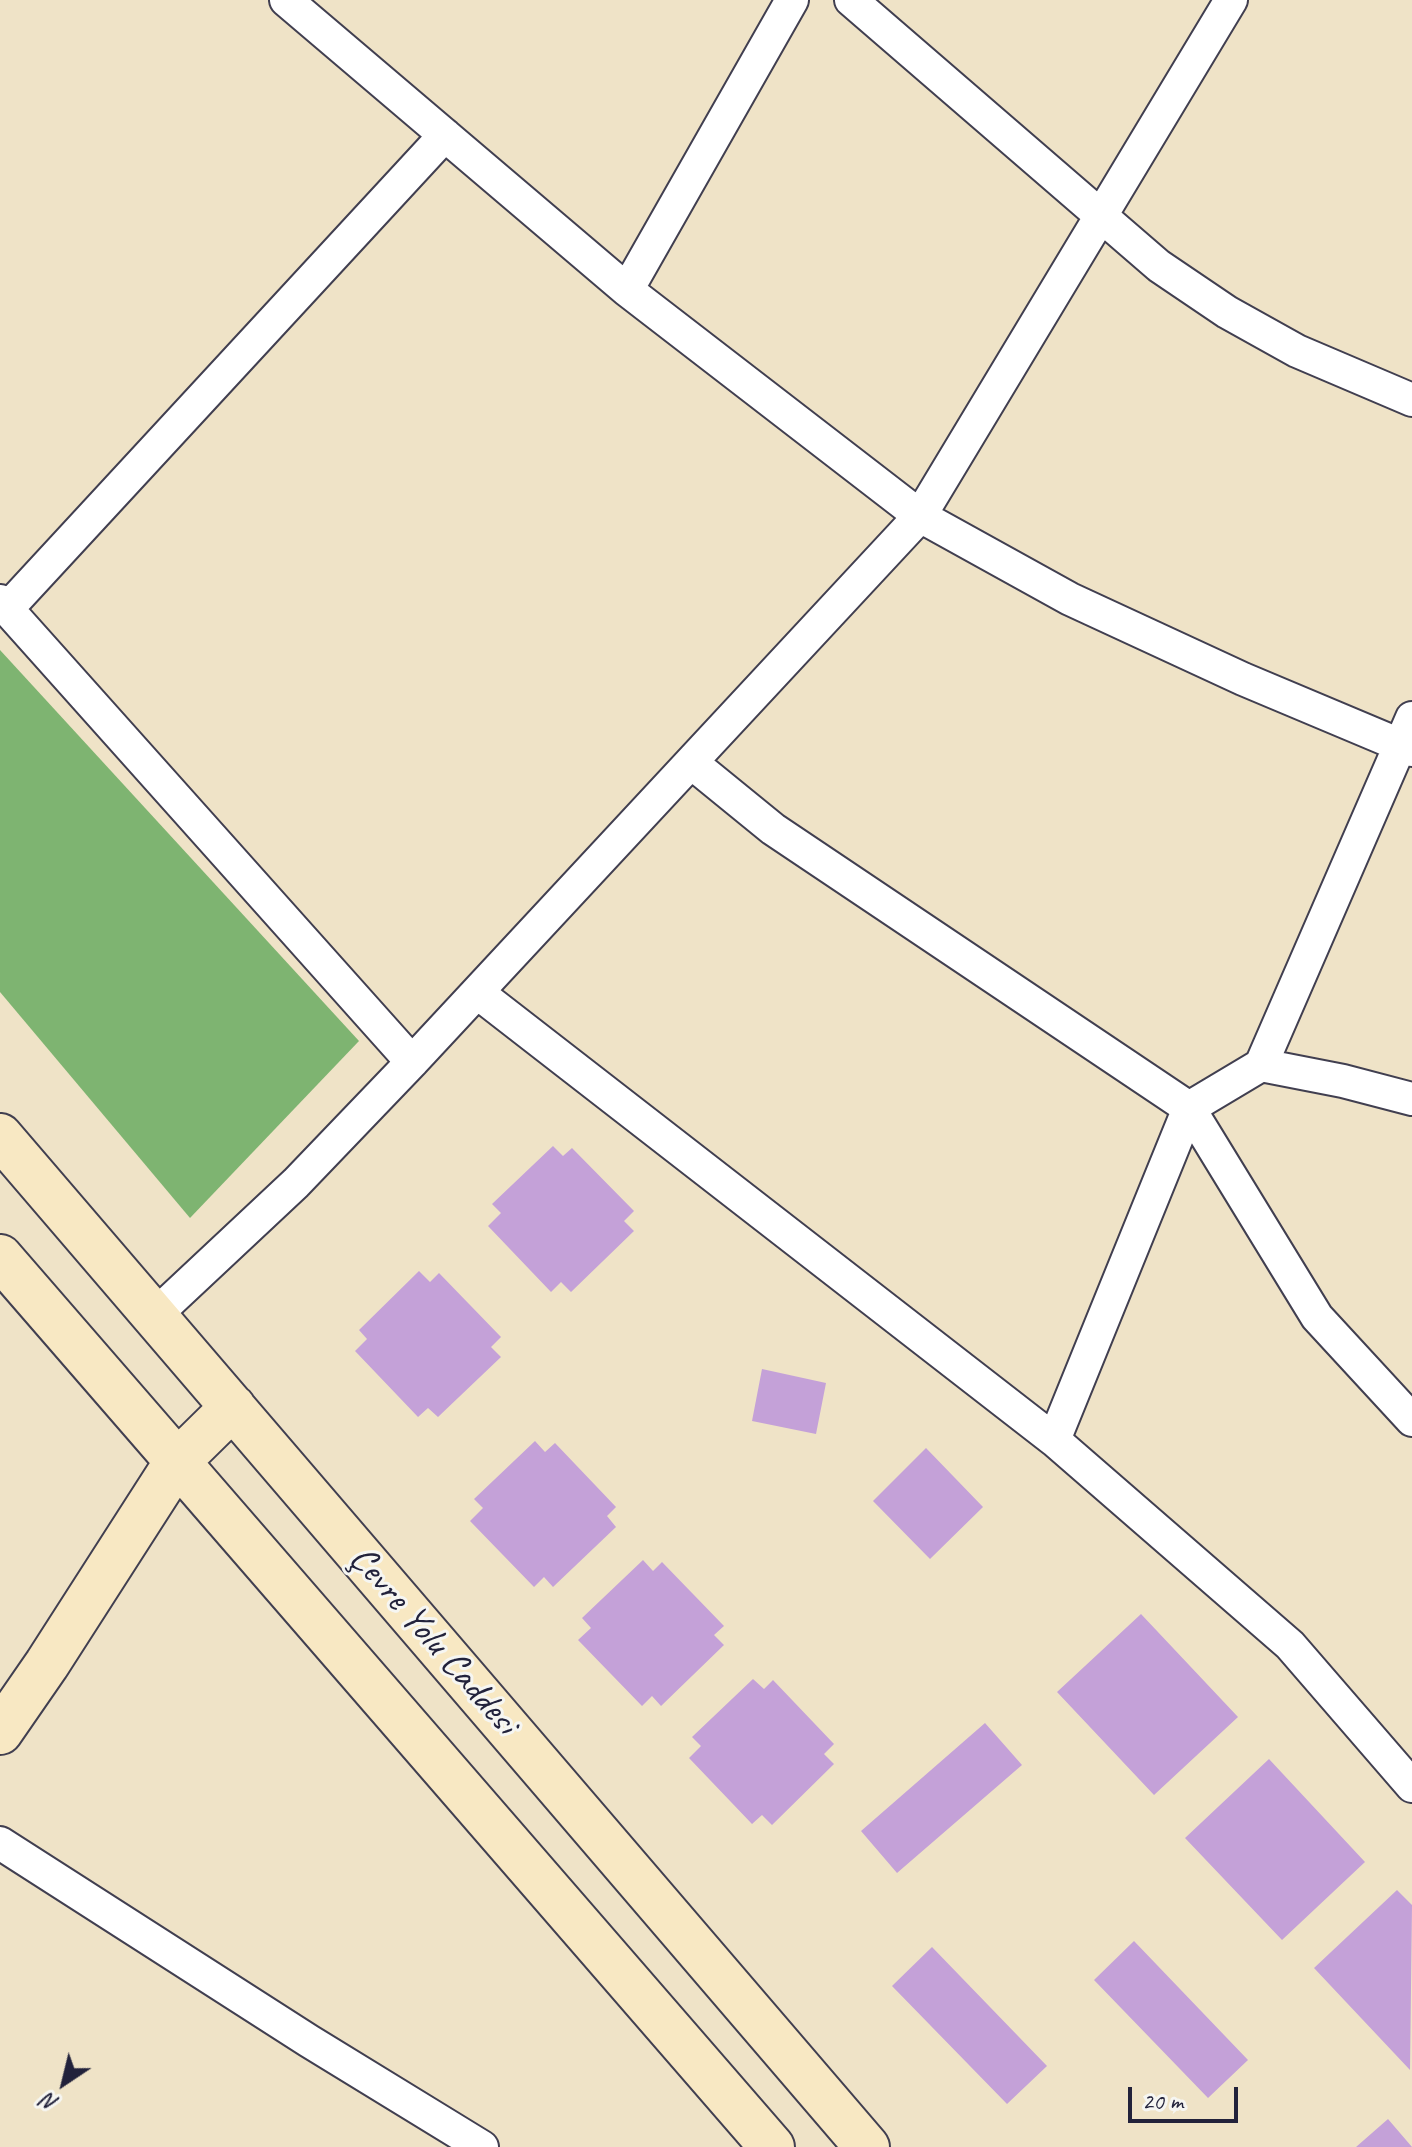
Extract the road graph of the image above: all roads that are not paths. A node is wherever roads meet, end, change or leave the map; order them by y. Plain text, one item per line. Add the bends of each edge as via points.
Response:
1 (286, 0) edge
2 (792, 0) edge
3 (851, 0) edge
4 (1231, 0) edge
5 (445, 135) junction
6 (1101, 216) junction
7 (627, 290) junction
8 (1412, 400) edge
9 (920, 516) junction
10 (4, 605) edge
11 (1408, 738) edge
12 (692, 763) junction
13 (478, 993) junction
14 (412, 1062) junction
15 (1261, 1065) junction
16 (1412, 1099) edge
17 (1189, 1108) junction
18 (0, 1136) edge
19 (0, 1257) edge
20 (154, 1316) junction
21 (233, 1407) junction
22 (1412, 1420) edge
23 (1054, 1440) junction
24 (176, 1463) junction
25 (0, 1732) edge
26 (1412, 1786) edge
27 (0, 1843) edge
28 (482, 2147) edge
29 (772, 2147) edge
30 (867, 2147) edge

1 - 5 street
2 - 7 street
3 - 6 street
4 - 6 street
5 - 7 street
5 - 10 street
6 - 8 street via 1159,266 1227,312 1297,351
6 - 9 street
7 - 9 street
9 - 11 street via 1070,599 1243,679
9 - 12 street
10 - 14 street
11 - 15 street
12 - 13 street
12 - 17 street via 773,829
13 - 14 street
13 - 23 street
14 - 20 street via 296,1183
15 - 16 street
15 - 17 street
17 - 22 street via 1317,1317
17 - 23 street
18 - 20 main road, Çevre Yolu Caddesi
19 - 24 main road, Çevre Yolu Caddesi
20 - 21 main road, Çevre Yolu Caddesi
21 - 24 main road
21 - 30 main road, Çevre Yolu Caddesi
23 - 26 street via 1290,1645
24 - 25 main road
24 - 29 main road, Çevre Yolu Caddesi
27 - 28 street

